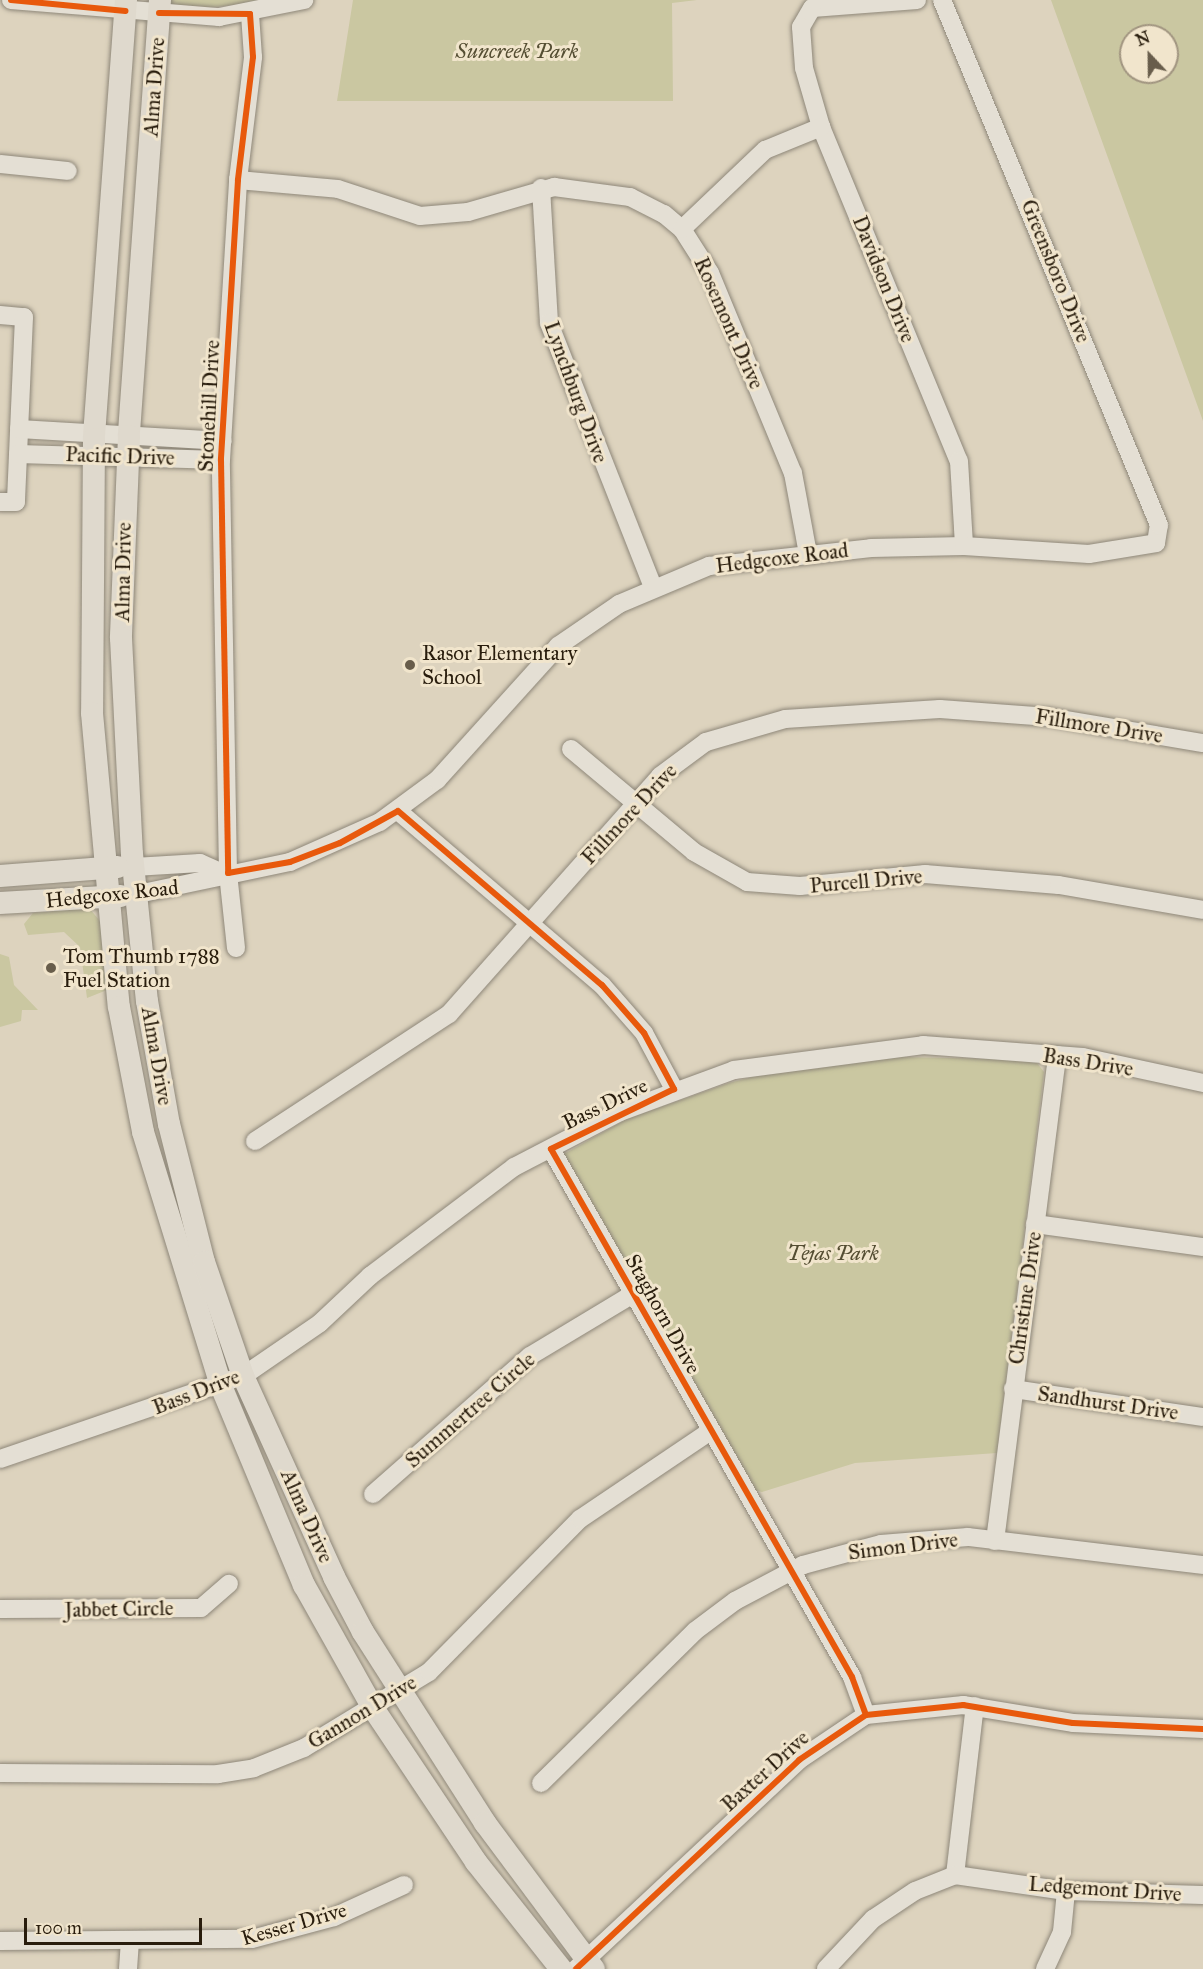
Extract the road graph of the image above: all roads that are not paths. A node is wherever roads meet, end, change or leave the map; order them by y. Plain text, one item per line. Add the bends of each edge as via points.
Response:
1 (11, 0) edge
2 (304, 0) edge
3 (917, 0) edge
4 (942, 0) edge
5 (125, 5) edge
6 (160, 7) edge
7 (250, 14) junction
8 (821, 127) junction
9 (0, 164) edge
10 (68, 171) dead end
11 (238, 180) junction
12 (541, 188) junction
13 (682, 229) junction
14 (0, 315) edge
15 (20, 429) junction
16 (94, 444) junction
17 (128, 446) junction
18 (222, 450) junction
19 (18, 454) junction
20 (8, 502) edge
21 (1156, 543) joint
22 (964, 546) junction
23 (808, 554) junction
24 (653, 587) junction
25 (93, 637) junction
26 (121, 638) junction
27 (1203, 743) edge
28 (571, 749) dead end
29 (635, 802) junction
30 (398, 811) junction
31 (134, 867) junction
32 (104, 868) junction
33 (225, 873) junction
34 (0, 876) edge
35 (138, 894) junction
36 (108, 898) junction
37 (0, 903) edge
38 (1203, 910) edge
39 (528, 927) junction
40 (236, 948) dead end
41 (1057, 1055) junction
42 (1203, 1083) edge
43 (674, 1089) junction
44 (169, 1124) junction
45 (143, 1132) junction
46 (255, 1141) dead end
47 (550, 1149) junction
48 (1035, 1224) junction
49 (1203, 1247) edge
50 (633, 1294) junction
51 (243, 1376) junction
52 (221, 1386) junction
53 (1013, 1389) junction
54 (1203, 1417) edge
55 (709, 1432) junction
56 (0, 1459) edge
57 (373, 1494) dead end
58 (995, 1541) junction
59 (1203, 1565) edge
60 (789, 1572) junction
61 (229, 1584) dead end
62 (0, 1609) edge
63 (401, 1693) junction
64 (975, 1706) junction
65 (373, 1708) junction
66 (866, 1715) junction
67 (1203, 1729) edge
68 (0, 1773) edge
69 (541, 1783) dead end
70 (955, 1875) junction
71 (404, 1885) dead end
72 (1066, 1891) junction
73 (1203, 1895) edge
74 (0, 1941) edge
75 (130, 1943) junction
76 (585, 1966) edge
77 (128, 1969) edge
78 (561, 1969) edge
79 (826, 1969) edge
80 (1045, 1969) edge

1 - 5 street
2 - 7 street
3 - 8 street, Davidson Drive via 819,6 806,13 801,27 804,68
4 - 21 street, Greensboro Drive via 1159,525
5 - 6 street
5 - 16 main road, Alma Drive
6 - 7 street
6 - 17 main road, Alma Drive
7 - 11 street, Stonehill Drive via 249,111
8 - 13 street via 765,150
8 - 22 street, Davidson Drive via 959,461
9 - 10 street
11 - 12 street, Rosemont Drive via 338,189 403,212 437,216 468,212
11 - 18 street, Stonehill Drive
12 - 13 street, Rosemont Drive via 630,197
12 - 24 street, Lynchburg Drive via 549,322
13 - 23 street, Rosemont Drive via 710,273 793,473
14 - 15 street via 24,317
15 - 16 street, Pacific Drive
15 - 19 street
16 - 17 street, Pacific Drive
16 - 19 street, Pacific Drive
16 - 25 main road, Alma Drive
17 - 18 street, Pacific Drive
17 - 26 main road, Alma Drive
18 - 33 street, Stonehill Drive
19 - 20 street
21 - 22 street, Hedgcoxe Road via 1089,554
22 - 23 street, Hedgcoxe Road
23 - 24 street, Hedgcoxe Road via 709,566
24 - 30 street, Hedgcoxe Road via 558,645 436,780
25 - 26 main road
25 - 32 main road, Alma Drive via 92,713
26 - 31 main road, Alma Drive
27 - 29 street, Fillmore Drive via 1022,713 940,709 785,719 706,742 660,776
28 - 29 street, Purcell Drive
29 - 38 street, Purcell Drive via 694,852 747,882 800,886 925,874 1059,885
29 - 39 street, Fillmore Drive
30 - 33 street, Hedgcoxe Road via 340,843 290,862
30 - 39 street
31 - 32 main road, Hedgcoxe Road
31 - 33 street, Hedgcoxe Road via 201,863
31 - 35 main road, Alma Drive
32 - 34 main road, Hedgcoxe Road
32 - 36 main road, Alma Drive
33 - 35 street, Hedgcoxe Road via 205,883
33 - 40 street, Stonehill Drive
35 - 36 main road, Hedgcoxe Road
35 - 44 main road, Alma Drive via 147,1001
36 - 37 main road, Hedgcoxe Road
36 - 45 main road, Alma Drive via 119,1007
39 - 43 street via 624,1008
39 - 46 street, Fillmore Drive via 449,1014
41 - 42 street, Bass Drive
41 - 43 street, Bass Drive via 923,1045 855,1050 734,1070
41 - 48 street, Christine Drive
43 - 47 street, Bass Drive
44 - 45 main road
44 - 51 main road, Alma Drive via 204,1262
45 - 52 main road, Alma Drive
47 - 50 street, Staghorn Drive
47 - 51 street, Bass Drive via 514,1167 370,1276 320,1323
48 - 49 street
48 - 53 street, Christine Drive
50 - 55 street, Staghorn Drive
50 - 57 street, Summertree Circle via 530,1356
51 - 52 street, Bass Drive
51 - 63 main road, Alma Drive via 334,1577
52 - 56 street, Bass Drive
52 - 65 main road, Alma Drive via 304,1585
53 - 54 street, Sandhurst Drive
53 - 58 street, Christine Drive
55 - 60 street, Staghorn Drive
55 - 63 street, Gannon Drive via 580,1519 429,1672
58 - 59 street, Simon Drive
58 - 60 street, Simon Drive via 880,1544
60 - 66 street, Staghorn Drive via 852,1677
60 - 69 street, Simon Drive via 735,1601 695,1631
61 - 62 street, Jabbet Circle via 201,1608
63 - 65 street, Gannon Drive
63 - 76 main road, Alma Drive
64 - 66 street, Baxter Drive
64 - 67 street, Baxter Drive via 1074,1723
64 - 70 street
65 - 68 street, Gannon Drive via 304,1748 227,1772
65 - 78 main road, Alma Drive via 476,1862
66 - 76 street, Baxter Drive via 799,1760
70 - 72 street, Ledgemont Drive
70 - 79 street via 888,1908
71 - 75 street, Kesser Drive via 333,1917 252,1939
72 - 73 street, Ledgemont Drive
72 - 80 street via 1062,1932
74 - 75 street, Kesser Drive
75 - 77 street

